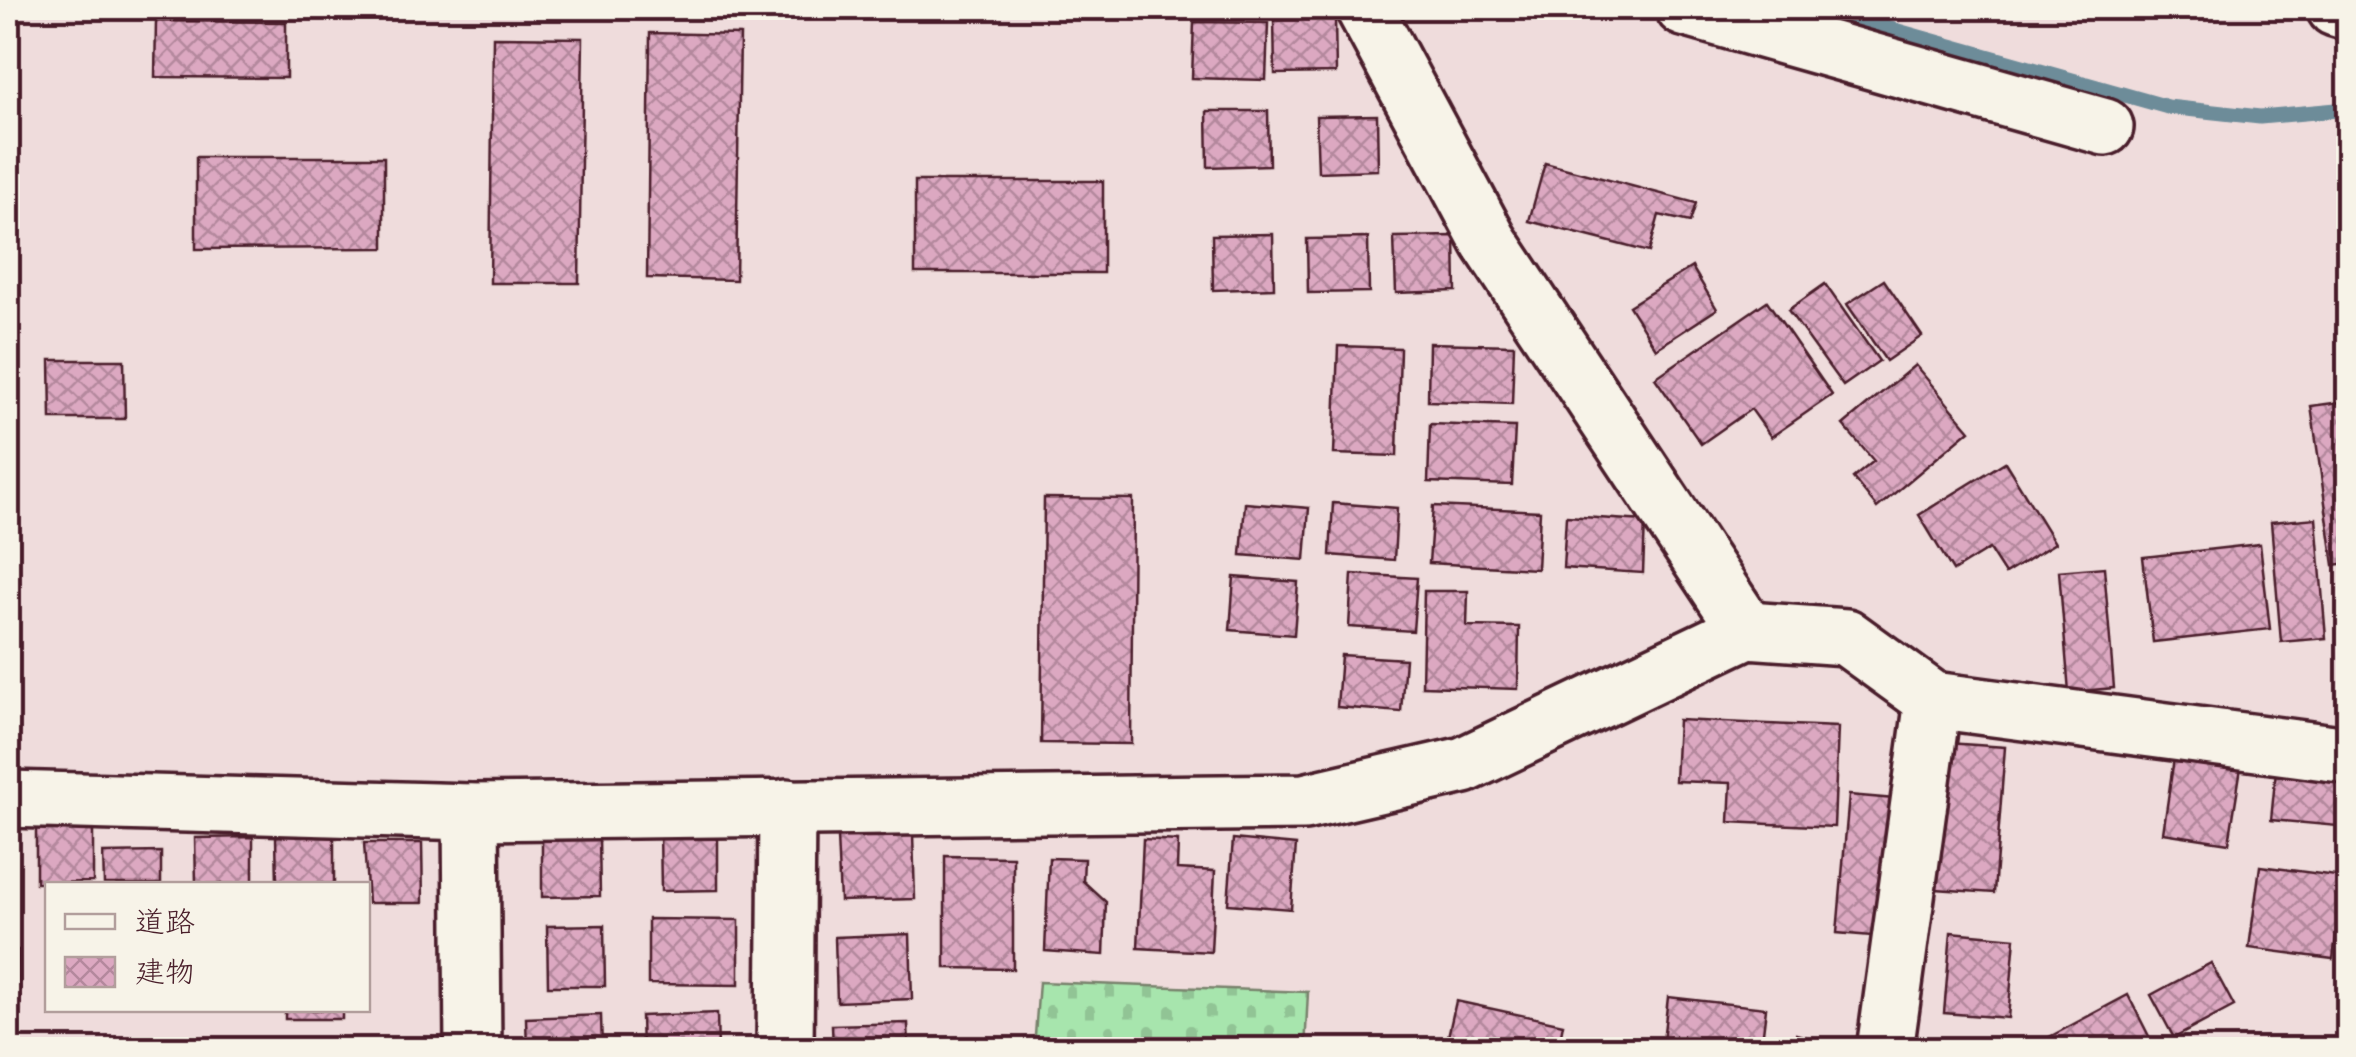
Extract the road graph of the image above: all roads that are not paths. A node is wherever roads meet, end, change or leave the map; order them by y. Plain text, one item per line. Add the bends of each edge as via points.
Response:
1 (1364, 8) edge
2 (1684, 8) edge
3 (2335, 8) edge
4 (2348, 12) edge
5 (2105, 127) dead end
6 (1747, 630) junction
7 (1933, 700) junction
8 (2348, 755) edge
9 (8, 799) edge
10 (787, 807) junction
11 (471, 812) junction
12 (472, 1050) edge
13 (785, 1050) edge
14 (1885, 1050) edge

1 - 6 street via 1489,241
2 - 5 street
3 - 4 street
6 - 7 street via 1846,637
6 - 10 street via 1464,765 1304,802
7 - 8 street
7 - 14 street
9 - 11 street
10 - 11 street
10 - 13 street
11 - 12 street

